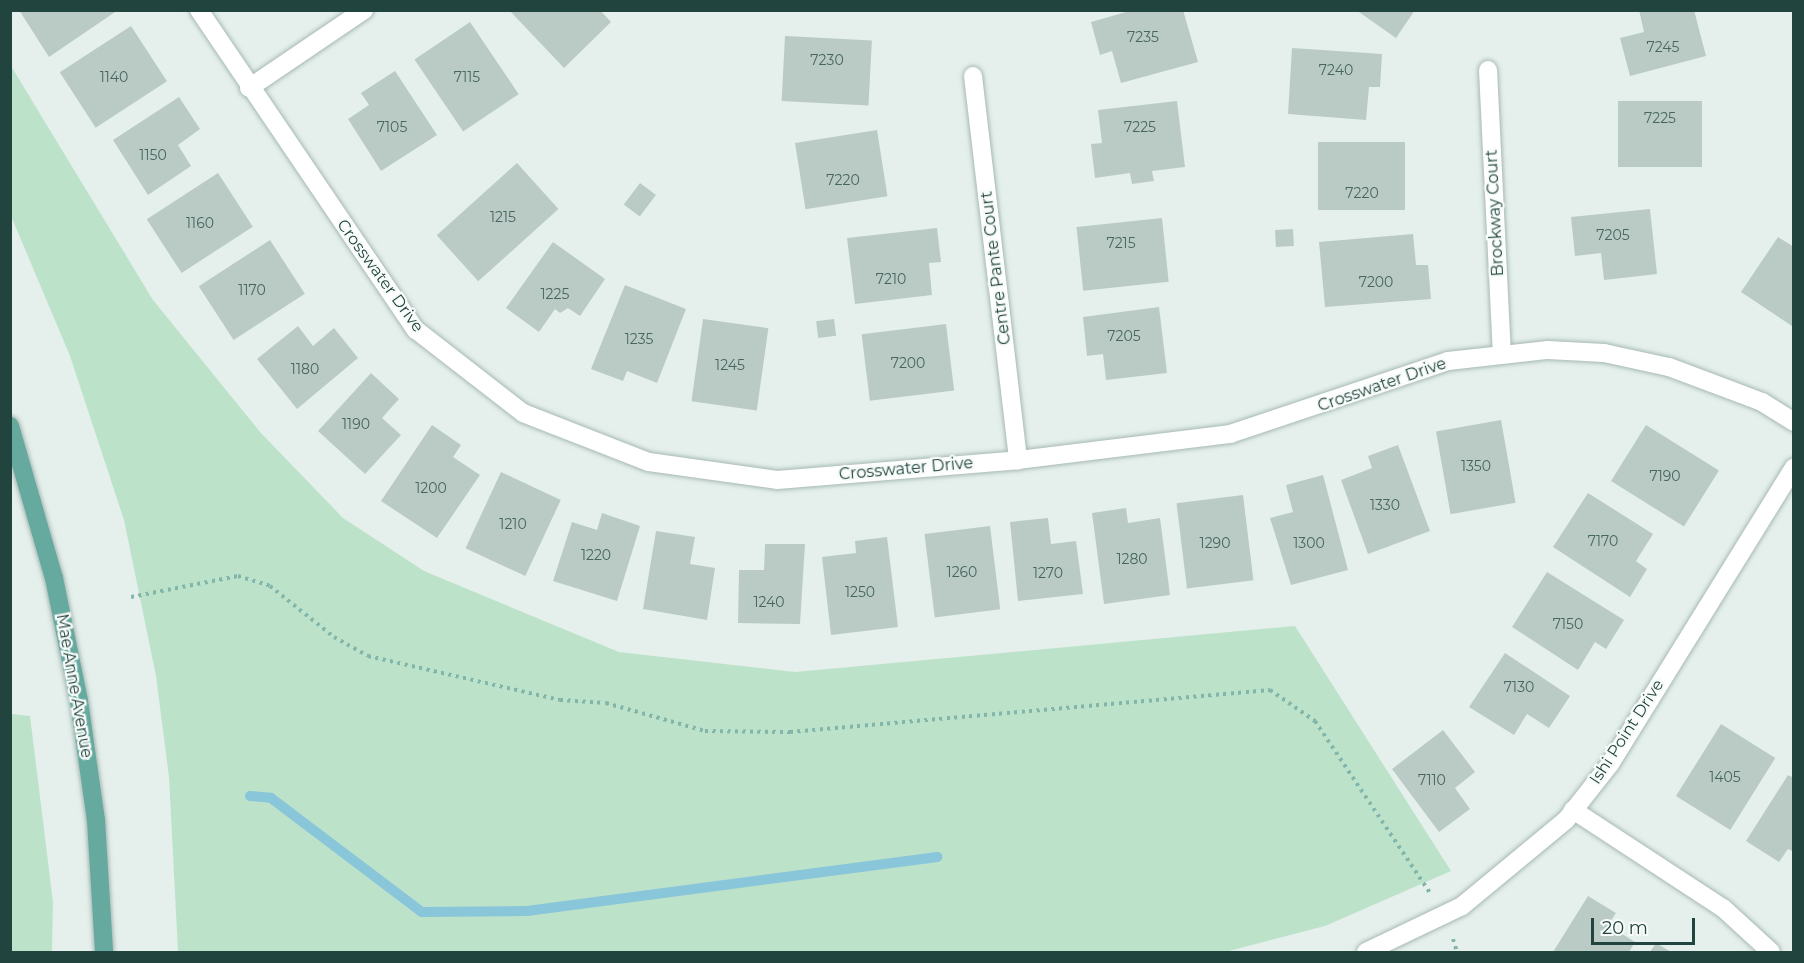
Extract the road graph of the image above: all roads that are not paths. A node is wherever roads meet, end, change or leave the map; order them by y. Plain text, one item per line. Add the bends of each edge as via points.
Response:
1 (199, 10) edge
2 (364, 10) edge
3 (1488, 70) dead end
4 (973, 76) dead end
5 (249, 88) junction
6 (1502, 355) junction
7 (1794, 422) edge
8 (10, 426) edge
9 (1018, 460) junction
10 (1794, 467) edge
11 (1574, 810) junction
12 (104, 952) edge
13 (1366, 952) edge
14 (1771, 952) edge

1 - 5 street, Crosswater Drive
2 - 5 street
3 - 6 street, Brockway Court
4 - 9 street, Centre Pante Court
5 - 9 street, Crosswater Drive via 416,330 523,413 649,462 719,476 777,480
6 - 7 street, Crosswater Drive via 1548,350 1604,353 1669,367 1762,402
6 - 9 street, Crosswater Drive via 1448,361 1230,434
8 - 12 main road, Mae Anne Avenue via 54,578 79,701 96,820
10 - 11 street, Ishi Point Drive via 1610,764
11 - 13 street, Ishi Point Drive via 1513,869 1445,916
11 - 14 street via 1723,908

